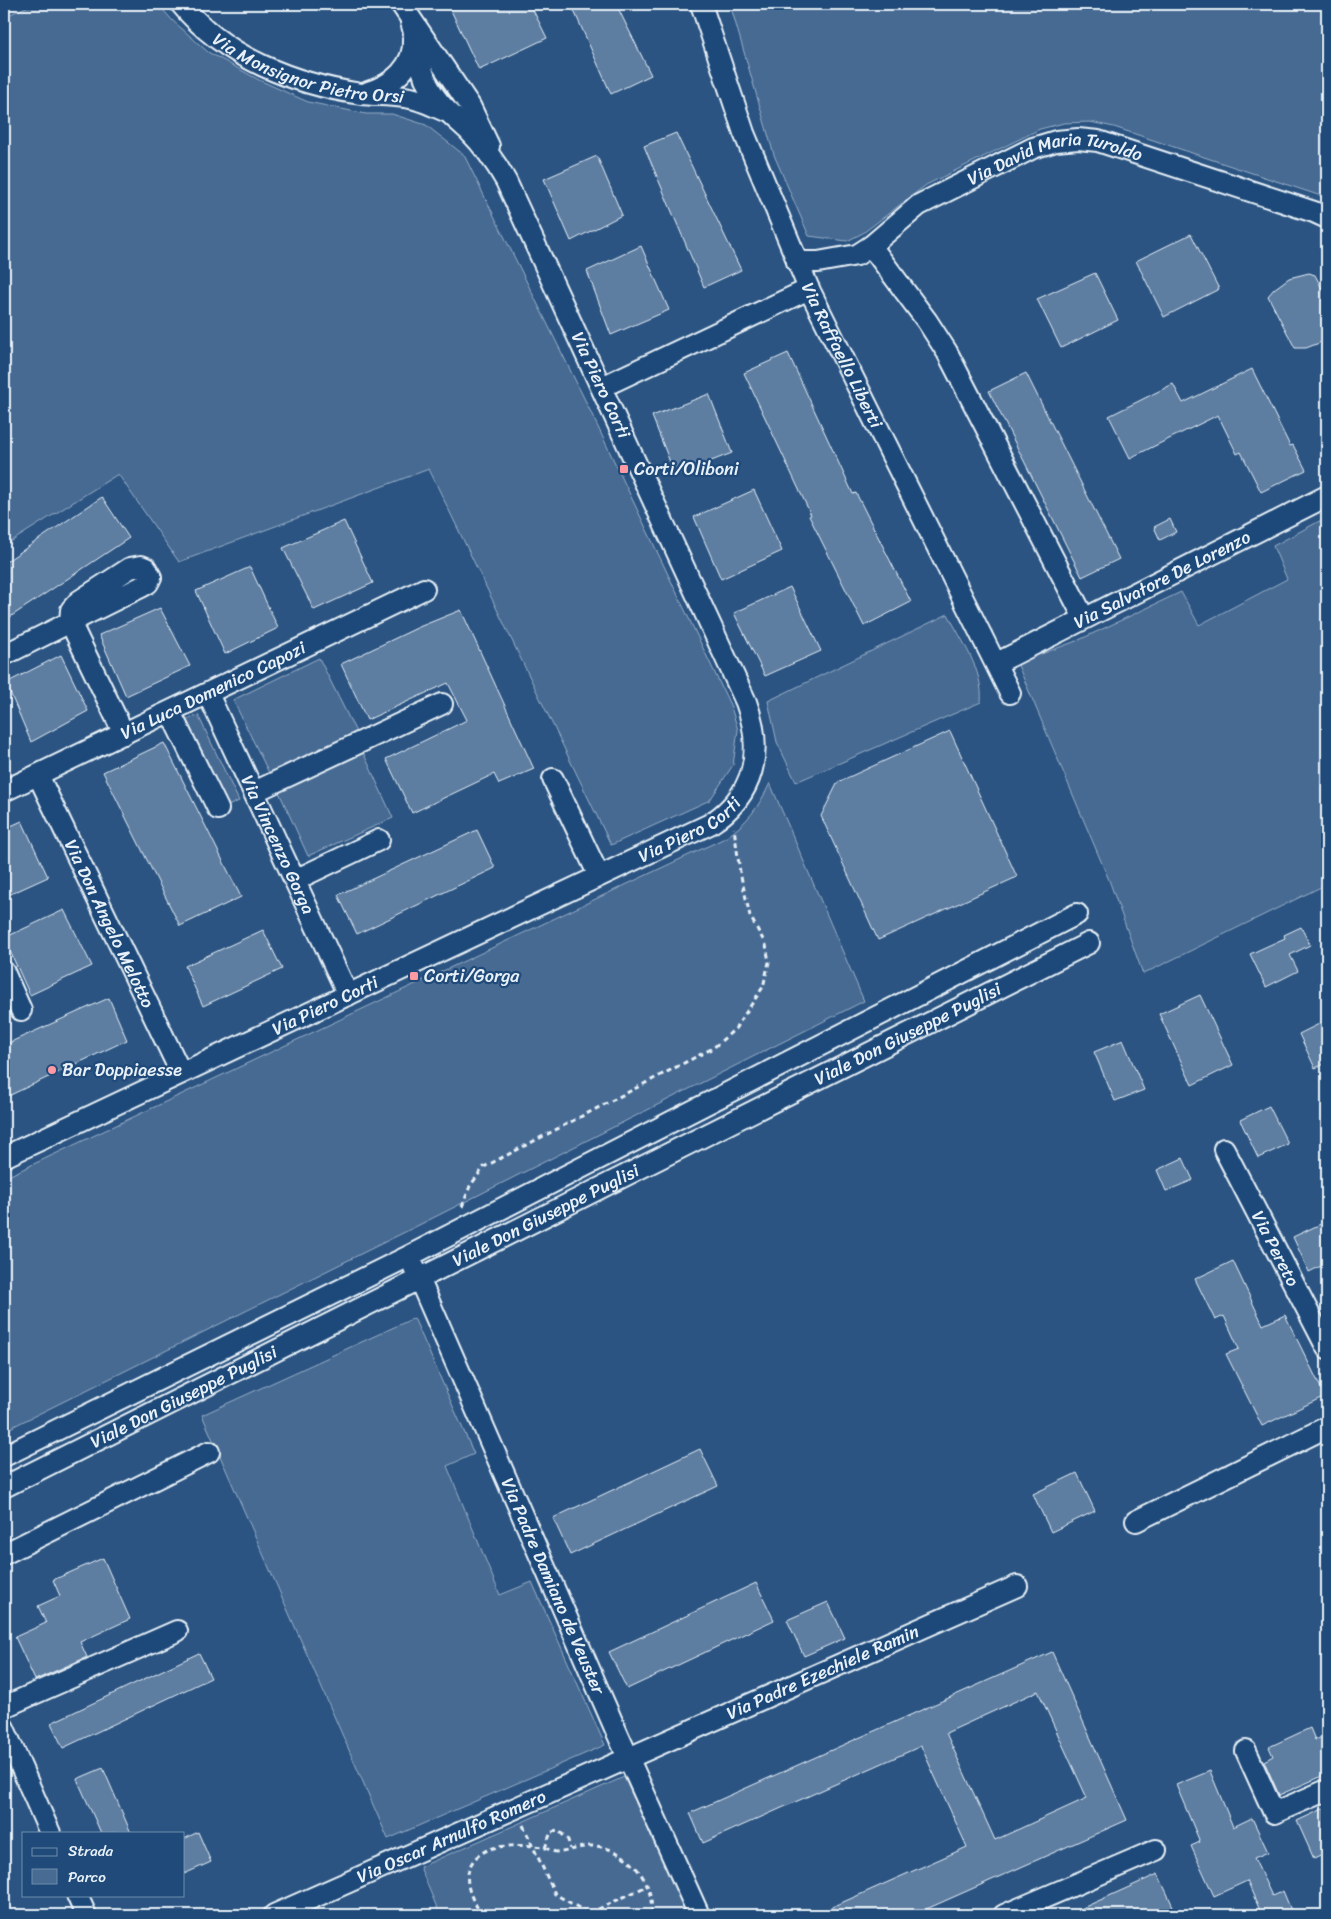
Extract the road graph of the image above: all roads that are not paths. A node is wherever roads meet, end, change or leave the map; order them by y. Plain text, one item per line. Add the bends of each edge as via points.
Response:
1 (181, 4) edge
2 (401, 4) edge
3 (701, 4) edge
4 (412, 22) junction
5 (362, 94) junction
6 (447, 112) junction
7 (494, 160) junction
8 (1327, 218) edge
9 (871, 246) junction
10 (797, 262) junction
11 (809, 289) junction
12 (602, 388) junction
13 (1327, 496) edge
14 (424, 589) dead end
15 (1084, 618) junction
16 (4, 655) edge
17 (997, 662) junction
18 (1010, 693) dead end
19 (208, 694) junction
20 (442, 704) dead end
21 (170, 712) junction
22 (124, 734) junction
23 (38, 775) junction
24 (553, 779) dead end
25 (4, 791) edge
26 (254, 792) junction
27 (218, 809) dead end
28 (379, 840) dead end
29 (599, 876) junction
30 (295, 880) junction
31 (1077, 914) dead end
32 (1089, 944) dead end
33 (4, 972) edge
34 (348, 995) junction
35 (910, 1000) junction
36 (21, 1010) dead end
37 (923, 1026) junction
38 (181, 1073) junction
39 (1224, 1149) dead end
40 (4, 1156) edge
41 (409, 1256) junction
42 (420, 1278) junction
43 (1327, 1348) edge
44 (1327, 1427) edge
45 (209, 1452) dead end
46 (4, 1456) edge
47 (4, 1487) edge
48 (1136, 1521) dead end
49 (4, 1554) edge
50 (1017, 1586) dead end
51 (178, 1631) dead end
52 (4, 1707) edge
53 (4, 1728) edge
54 (1246, 1751) dead end
55 (628, 1759) junction
56 (1327, 1790) edge
57 (50, 1832) edge
58 (1156, 1850) dead end
59 (77, 1896) edge
60 (86, 1915) edge
61 (274, 1915) edge
62 (699, 1915) edge
63 (1004, 1915) edge

1 - 5 street, Via Monsignor Pietro Orsi via 213,36 258,64 313,85
2 - 4 street, Via Piero Corti
3 - 10 street, Via Raffaello Liberti via 744,132
4 - 5 street via 413,43 406,66 389,84
4 - 6 street, Via Piero Corti via 422,71
4 - 7 street, Via Piero Corti via 481,124
5 - 6 street, Via Monsignor Pietro Orsi via 420,100
6 - 7 street, Via Piero Corti
7 - 12 street, Via Piero Corti via 518,204
8 - 9 street, Via David Maria Turoldo via 1098,141 1078,139 1033,148 919,205
9 - 10 street, Via David Maria Turoldo via 838,260
9 - 15 street via 947,352
10 - 11 street, Via Raffaello Liberti
11 - 12 street
11 - 17 street, Via Raffaello Liberti
12 - 29 street, Via Piero Corti via 746,702 755,742 745,790 729,811 701,828
13 - 15 street, Via Salvatore De Lorenzo
14 - 19 street, Via Luca Domenico Capozi
15 - 17 street, Via Salvatore De Lorenzo
16 - 22 street via 70,622
17 - 18 street, Via Raffaello Liberti
19 - 21 street, Via Luca Domenico Capozi
19 - 26 street, Via Vincenzo Gorga
20 - 26 street
21 - 22 street, Via Luca Domenico Capozi
21 - 27 street
22 - 23 street, Via Luca Domenico Capozi
23 - 25 street, Via Luca Domenico Capozi
23 - 38 street, Via Don Angelo Melotto
24 - 29 street
26 - 30 street, Via Vincenzo Gorga
28 - 30 street
29 - 34 street, Via Piero Corti
30 - 34 street, Via Vincenzo Gorga
31 - 35 street, Viale Don Giuseppe Puglisi
32 - 37 street, Viale Don Giuseppe Puglisi
33 - 36 street
34 - 38 street, Via Piero Corti
35 - 37 street
35 - 41 street, Viale Don Giuseppe Puglisi
37 - 42 street, Viale Don Giuseppe Puglisi
38 - 40 street, Via Piero Corti
39 - 43 street, Via Pereto
41 - 42 street, Via Padre Damiano de Veuster
41 - 46 street, Viale Don Giuseppe Puglisi
42 - 47 street, Viale Don Giuseppe Puglisi
42 - 55 street, Via Padre Damiano de Veuster
44 - 48 street
45 - 49 street
50 - 55 street, Via Padre Ezechiele Ramin
51 - 52 street
53 - 57 street
54 - 56 street via 1274,1813
55 - 61 street, Via Oscar Arnulfo Romero
55 - 62 street, Via Padre Damiano de Veuster
58 - 63 street
59 - 60 street

